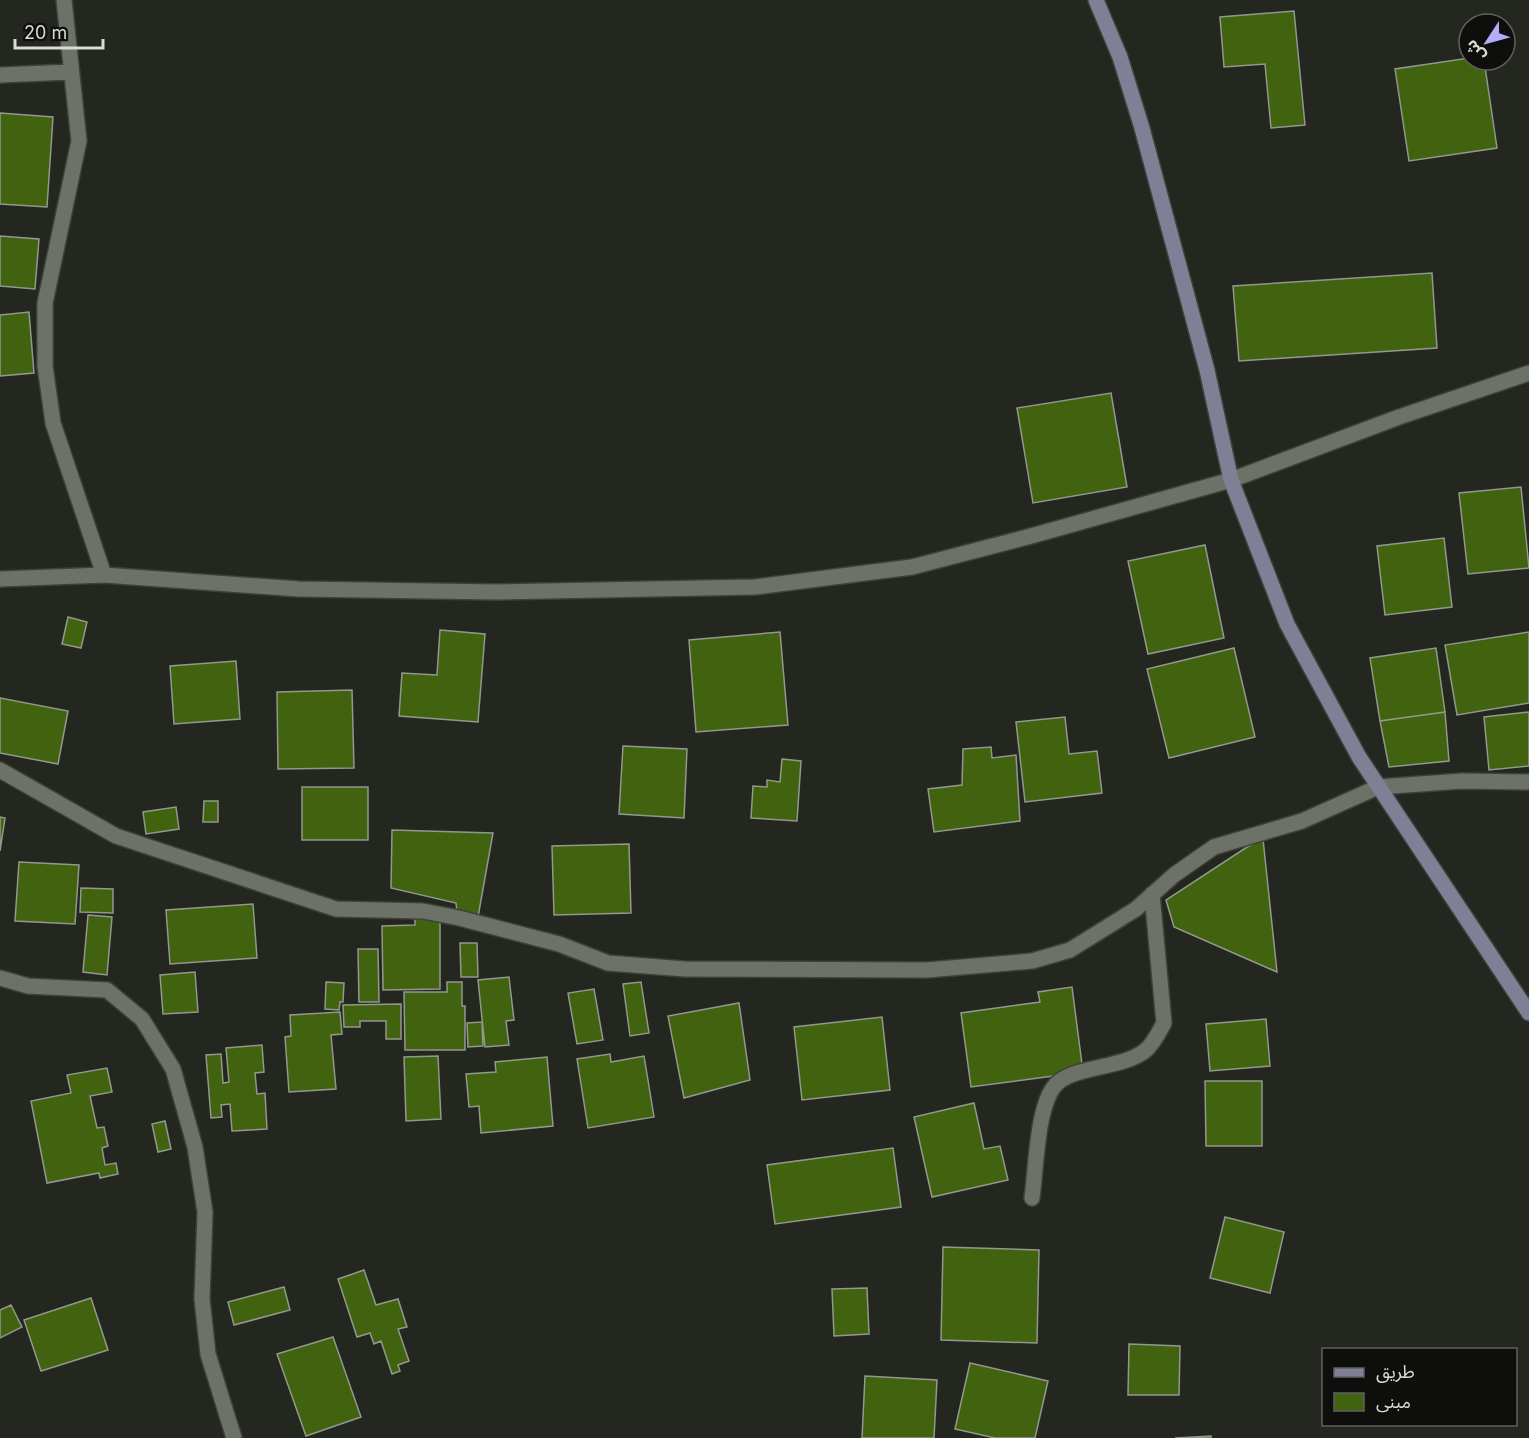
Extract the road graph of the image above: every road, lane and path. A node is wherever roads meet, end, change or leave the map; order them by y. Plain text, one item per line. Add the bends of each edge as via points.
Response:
1 (64, 0) edge
2 (1096, 0) edge
3 (70, 72) junction
4 (0, 75) edge
5 (1529, 373) edge
6 (1231, 480) junction
7 (104, 575) junction
8 (0, 579) edge
9 (0, 770) edge
10 (1529, 782) edge
11 (1378, 787) junction
12 (1152, 894) junction
13 (0, 978) edge
14 (1529, 1013) edge
15 (1032, 1198) dead end
16 (234, 1438) edge

1 - 3 street
2 - 6 street via 1120,57 1142,128 1207,370
3 - 4 street
3 - 7 street via 79,141 45,303 45,366 53,423
5 - 6 street
6 - 7 street via 912,567 755,587 498,592 322,590
6 - 11 street via 1287,624
7 - 8 street
9 - 12 street via 117,836 336,909 423,912 459,918 559,944 608,963 685,969 927,970 1032,961 1070,950 1136,909
10 - 11 street via 1462,781
11 - 12 street via 1302,820 1214,847
11 - 14 street
12 - 15 street via 1164,1023 1155,1040 1133,1058 1063,1078 1053,1088 1043,1110
13 - 16 street via 28,986 106,990 142,1019 173,1069 195,1147 205,1212 202,1299 208,1354

